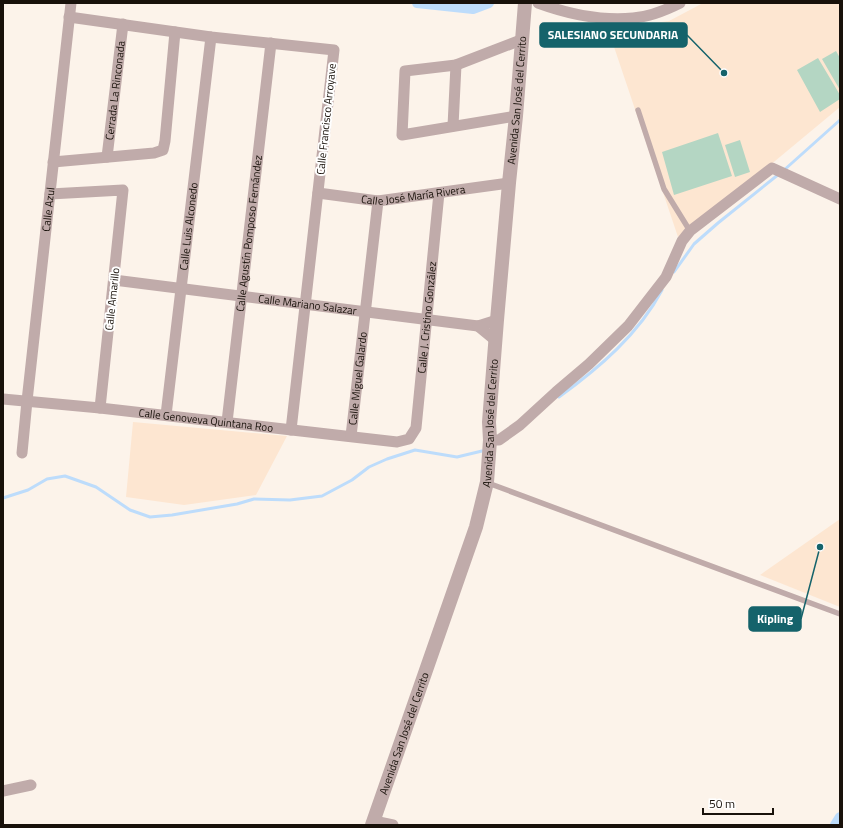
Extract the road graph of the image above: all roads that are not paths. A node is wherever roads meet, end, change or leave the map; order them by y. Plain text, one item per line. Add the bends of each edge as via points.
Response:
1 (71, 3) edge
2 (525, 3) edge
3 (538, 3) edge
4 (680, 3) edge
5 (70, 17) junction
6 (123, 24) junction
7 (175, 32) junction
8 (211, 37) junction
9 (521, 40) junction
10 (271, 44) junction
11 (456, 65) junction
12 (638, 110) dead end
13 (516, 116) junction
14 (453, 126) junction
15 (107, 157) junction
16 (53, 162) junction
17 (509, 183) junction
18 (318, 193) junction
19 (439, 193) junction
20 (50, 194) junction
21 (840, 199) edge
22 (378, 201) junction
23 (690, 232) junction
24 (114, 280) junction
25 (181, 288) junction
26 (242, 296) junction
27 (306, 304) junction
28 (365, 312) junction
29 (427, 320) junction
30 (497, 320) junction
31 (478, 326) junction
32 (495, 340) junction
33 (3, 399) edge
34 (26, 401) junction
35 (100, 408) junction
36 (166, 415) junction
37 (227, 422) junction
38 (291, 430) junction
39 (351, 436) junction
40 (409, 439) joint
41 (490, 440) junction
42 (22, 453) dead end
43 (487, 482) junction
44 (840, 614) edge
45 (31, 785) dead end
46 (3, 791) edge
47 (373, 823) edge
48 (393, 825) edge

1 - 5 street, Calle Azul
2 - 9 street, Avenida San José del Cerrito
3 - 4 street via 597,18 634,18 665,11
5 - 6 street, Calle Francisco Arroyave
5 - 16 street, Calle Azul
6 - 7 street, Calle Francisco Arroyave
6 - 15 street, Cerrada La Rinconada
7 - 8 street, Calle Francisco Arroyave
7 - 15 street via 166,141 163,150
8 - 10 street, Calle Francisco Arroyave
8 - 25 street, Calle Luis Alconedo
9 - 11 street
9 - 13 street, Avenida San José del Cerrito
10 - 18 street, Calle Francisco Arroyave via 334,50
10 - 26 street, Calle Agustín Pomposo Fernández
11 - 14 street
11 - 14 street via 405,71 402,135
12 - 23 lane via 664,189
13 - 14 street
13 - 17 street, Avenida San José del Cerrito
15 - 16 street
16 - 20 street, Calle Azul
17 - 19 street, Calle José María Rivera
17 - 30 street, Avenida San José del Cerrito
18 - 22 street, Calle José María Rivera
18 - 27 street, Calle Francisco Arroyave
19 - 22 street, Calle José María Rivera
19 - 29 street, Calle J. Cristino González
20 - 24 street, Calle Amarillo via 124,190
20 - 34 street, Calle Azul
21 - 23 street via 775,169
22 - 28 street, Calle Miguel Galardo
23 - 41 street via 682,241 666,277 628,326 520,425 499,440
24 - 25 street, Calle Mariano Salazar
24 - 35 street, Calle Amarillo
25 - 26 street, Calle Mariano Salazar
25 - 36 street, Calle Luis Alconedo
26 - 27 street, Calle Mariano Salazar
26 - 37 street, Calle Agustín Pomposo Fernández
27 - 28 street, Calle Mariano Salazar
27 - 38 street, Calle Francisco Arroyave
28 - 29 street, Calle Mariano Salazar
28 - 39 street, Calle Miguel Galardo
29 - 31 street, Calle Mariano Salazar
29 - 40 street, Calle J. Cristino González via 416,428
30 - 31 street, Calle Mariano Salazar
30 - 32 street, Avenida San José del Cerrito
31 - 32 street
32 - 41 street, Avenida San José del Cerrito
33 - 34 street, Calle Genoveva Quintana Roo
34 - 35 street, Calle Genoveva Quintana Roo
34 - 42 street, Calle Azul
35 - 36 street, Calle Genoveva Quintana Roo
36 - 37 street, Calle Genoveva Quintana Roo
37 - 38 street, Calle Genoveva Quintana Roo
38 - 39 street, Calle Genoveva Quintana Roo
39 - 40 street, Calle Genoveva Quintana Roo via 397,442
41 - 43 street, Avenida San José del Cerrito
43 - 44 lane
43 - 47 street, Avenida San José del Cerrito via 476,527
45 - 46 street
47 - 48 street

